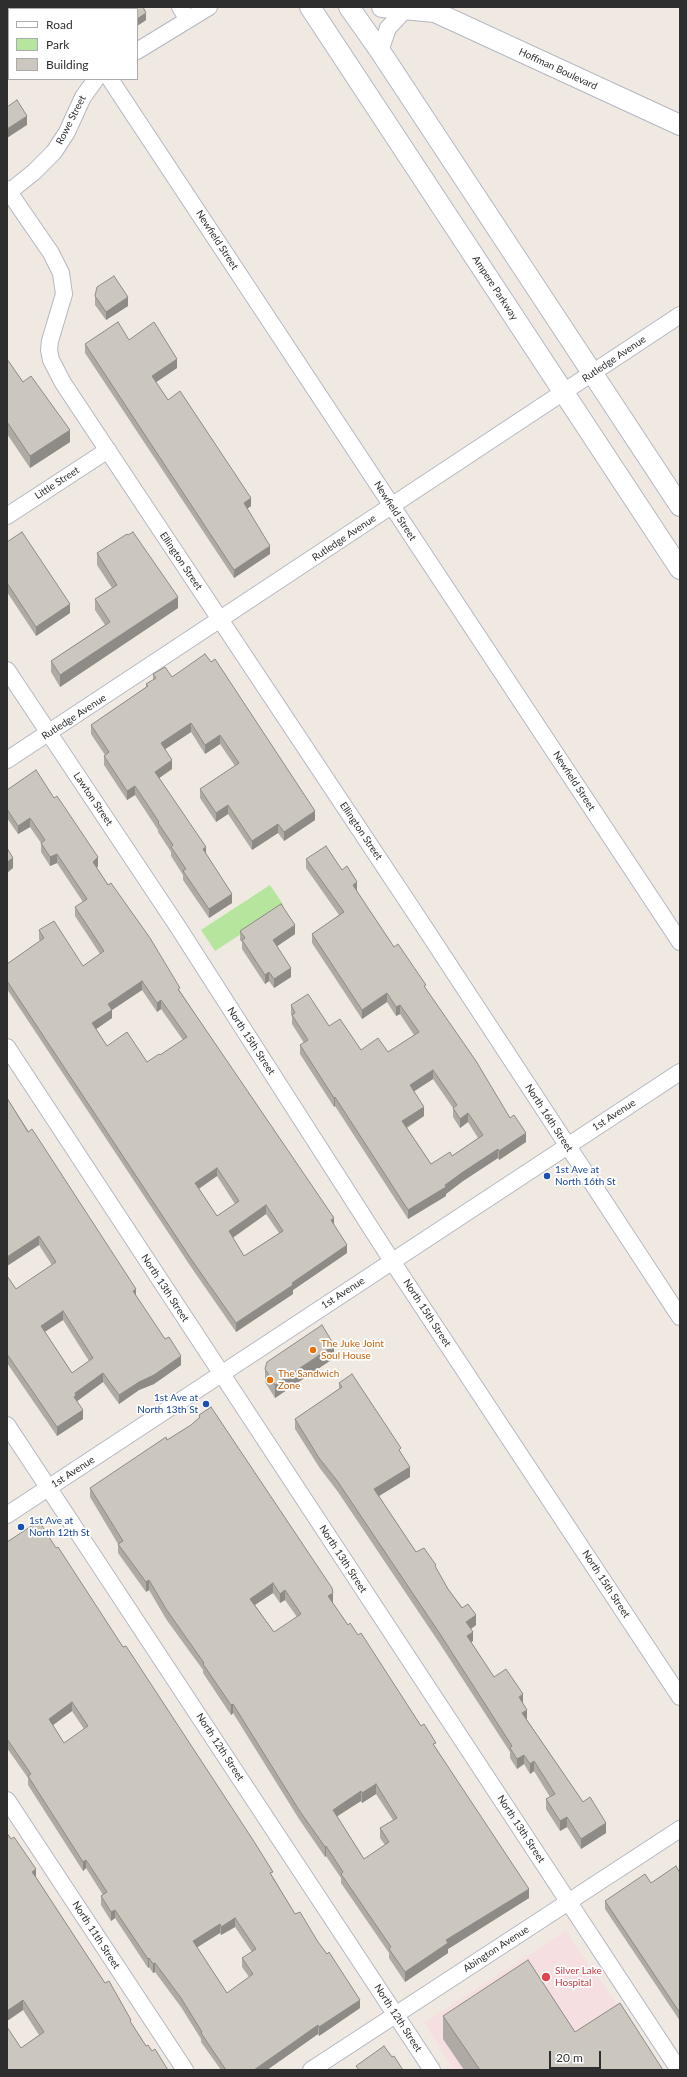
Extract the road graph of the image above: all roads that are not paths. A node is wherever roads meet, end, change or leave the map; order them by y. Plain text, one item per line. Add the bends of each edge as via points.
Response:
1 (209, 7) edge
2 (311, 7) edge
3 (349, 7) edge
4 (382, 7) edge
5 (405, 10) junction
6 (430, 10) edge
7 (184, 14) edge
8 (138, 50) edge
9 (380, 51) junction
10 (95, 80) edge
11 (111, 80) edge
12 (680, 125) edge
13 (8, 191) edge
14 (680, 315) edge
15 (592, 373) junction
16 (564, 392) junction
17 (108, 450) junction
18 (392, 506) junction
19 (680, 506) edge
20 (7, 516) edge
21 (680, 569) edge
22 (220, 620) junction
23 (7, 670) edge
24 (49, 734) junction
25 (7, 760) edge
26 (419, 919) joint
27 (178, 928) joint
28 (680, 942) edge
29 (7, 1047) edge
30 (680, 1072) edge
31 (568, 1146) junction
32 (392, 1261) junction
33 (680, 1317) edge
34 (222, 1374) junction
35 (7, 1424) edge
36 (49, 1488) junction
37 (7, 1516) edge
38 (680, 1697) edge
39 (7, 1800) edge
40 (680, 1829) edge
41 (568, 1901) junction
42 (396, 2015) junction
43 (185, 2070) edge
44 (312, 2070) edge
45 (432, 2070) edge
46 (679, 2070) edge

1 - 7 street
2 - 16 street, Ampere Parkway
3 - 9 street
4 - 5 street, Hoffman Boulevard
5 - 6 street, Hoffman Boulevard
5 - 9 street via 388,28
6 - 12 street, Hoffman Boulevard
7 - 8 street
9 - 15 street
10 - 13 street, Rowe Street via 83,97 67,132 54,152 34,172
11 - 18 street, Newfield Street
13 - 17 street, Ellington Street via 51,253 61,273 64,294 50,341 51,360
14 - 15 street, Rutledge Avenue
15 - 16 street, Rutledge Avenue
15 - 19 street
16 - 18 street, Rutledge Avenue
16 - 21 street, Ampere Parkway
17 - 20 street, Little Street
17 - 22 street, Ellington Street
18 - 22 street, Rutledge Avenue
18 - 28 street, Newfield Street
22 - 24 street, Rutledge Avenue
22 - 26 street, Ellington Street
23 - 24 street, Lawton Street
24 - 25 street, Rutledge Avenue
24 - 27 street, Lawton Street
26 - 31 street, North 16th Street
27 - 32 street, North 15th Street
29 - 34 street, North 13th Street
30 - 31 street, 1st Avenue
31 - 32 street, 1st Avenue
31 - 33 street, North 16th Street
32 - 34 street, 1st Avenue
32 - 38 street, North 15th Street
34 - 36 street, 1st Avenue
34 - 41 street, North 13th Street
35 - 36 street, North 12th Street
36 - 37 street, 1st Avenue
36 - 42 street, North 12th Street
39 - 43 street, North 11th Street
40 - 41 street, Abington Avenue
41 - 42 street, Abington Avenue
41 - 46 street, North 13th Street
42 - 44 street, Abington Avenue
42 - 45 street, North 12th Street

